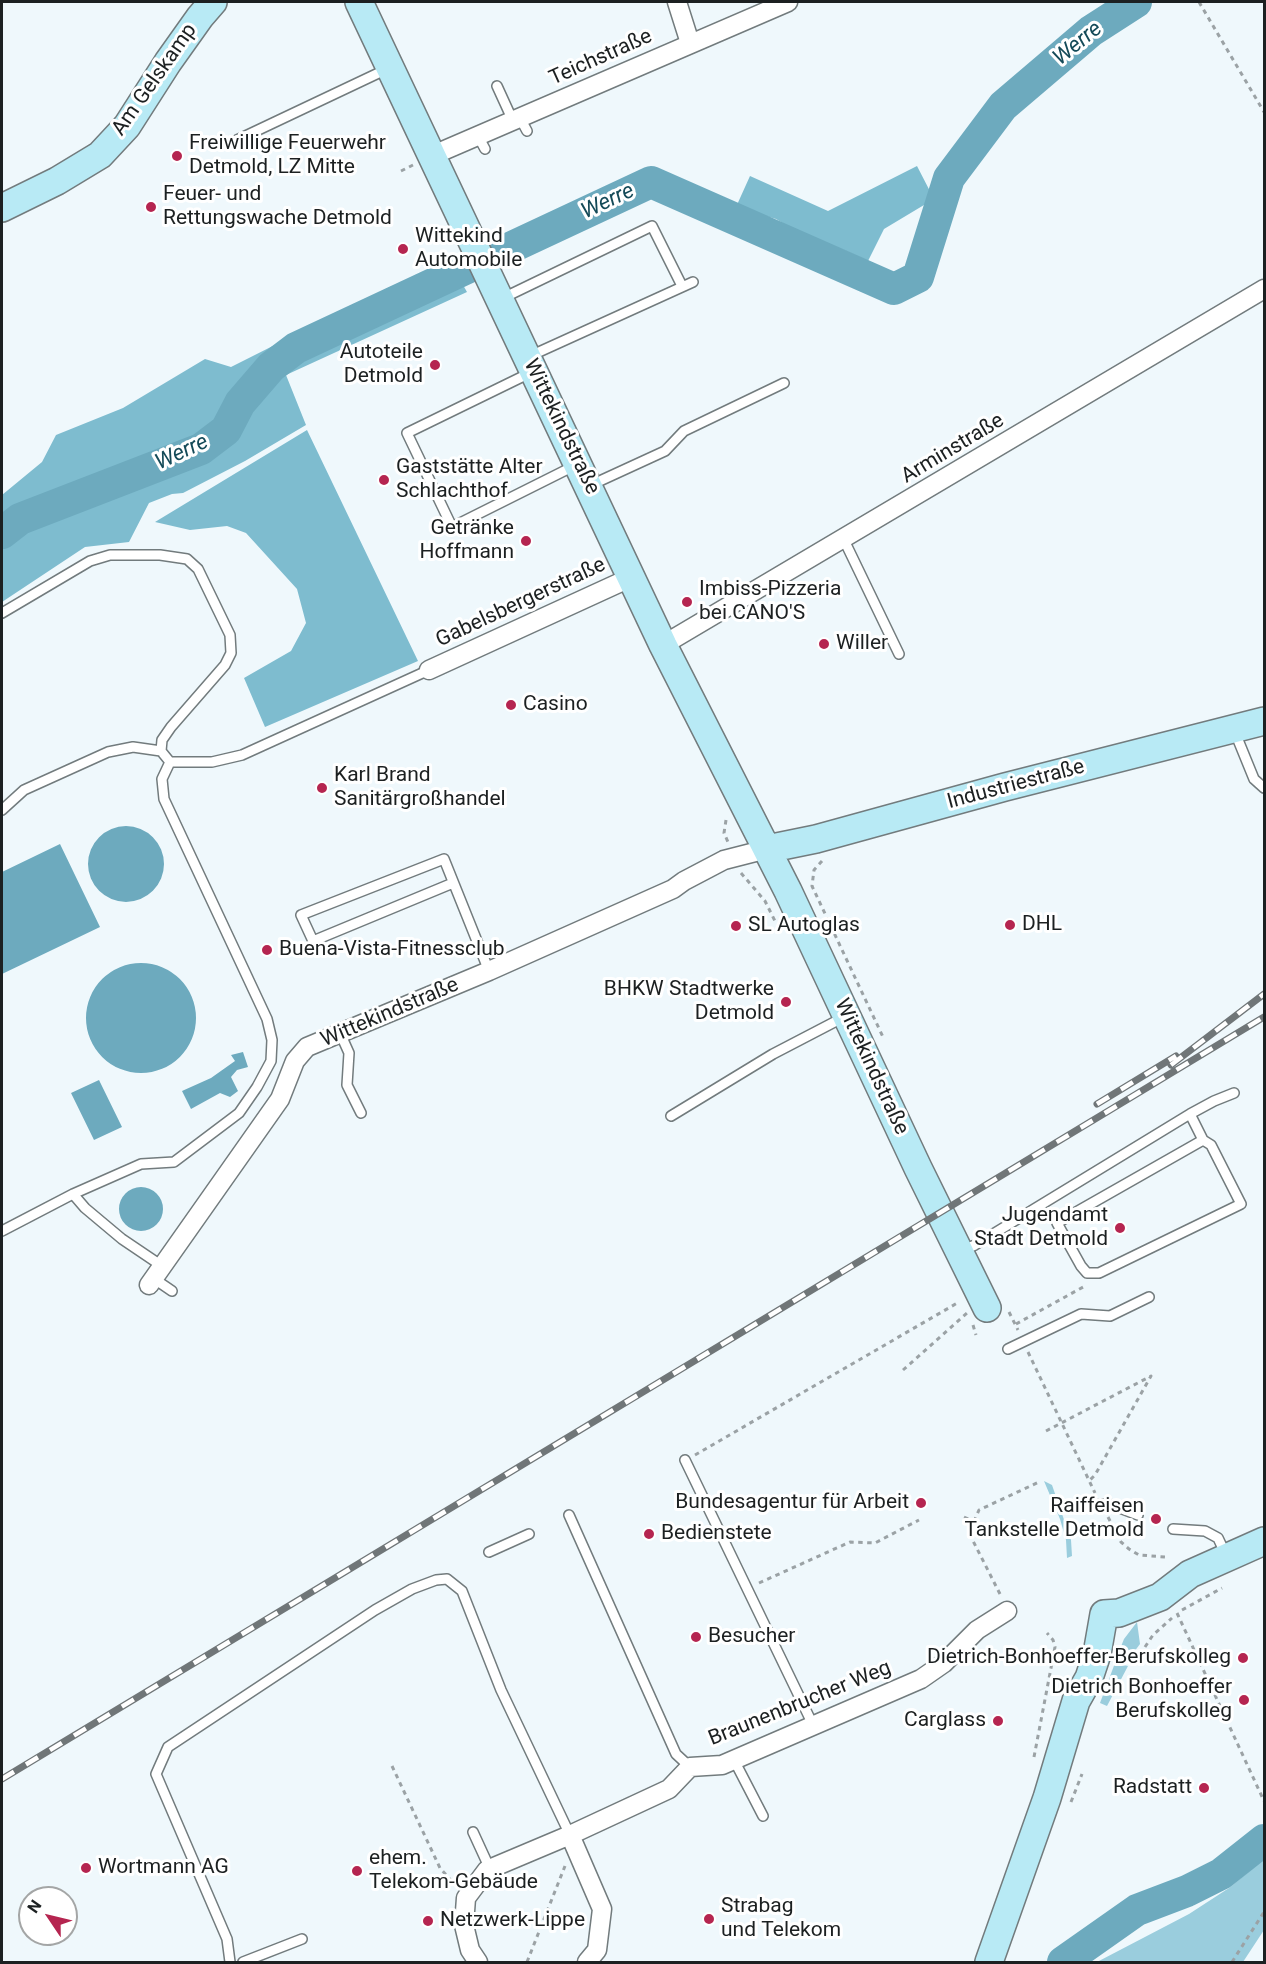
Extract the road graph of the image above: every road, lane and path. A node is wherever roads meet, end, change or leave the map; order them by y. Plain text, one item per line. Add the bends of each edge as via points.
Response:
1 (213, 2) edge
2 (359, 2) edge
3 (677, 2) edge
4 (788, 2) edge
5 (1199, 2) edge
6 (690, 43) junction
7 (390, 68) junction
8 (497, 86) dead end
9 (1264, 112) edge
10 (520, 123) junction
11 (237, 140) dead end
12 (423, 160) junction
13 (400, 171) dead end
14 (2, 208) edge
15 (693, 282) dead end
16 (682, 286) junction
17 (496, 290) junction
18 (1264, 290) edge
19 (531, 364) junction
20 (784, 383) dead end
21 (584, 474) junction
22 (844, 540) junction
23 (632, 577) junction
24 (2, 613) edge
25 (663, 645) junction
26 (899, 654) dead end
27 (429, 670) joint
28 (1264, 722) edge
29 (1233, 728) junction
30 (161, 751) junction
31 (170, 762) junction
32 (1264, 788) edge
33 (2, 810) edge
34 (767, 849) junction
35 (453, 884) junction
36 (489, 971) junction
37 (847, 1016) junction
38 (340, 1033) junction
39 (1234, 1093) dead end
40 (361, 1113) dead end
41 (1190, 1114) junction
42 (671, 1116) dead end
43 (1203, 1140) junction
44 (73, 1194) junction
45 (2, 1230) edge
46 (959, 1252) junction
47 (1099, 1273) junction
48 (154, 1276) junction
49 (172, 1291) dead end
50 (1149, 1297) dead end
51 (973, 1306) junction
52 (1016, 1324) dead end
53 (1008, 1350) dead end
54 (903, 1370) dead end
55 (1046, 1431) dead end
56 (685, 1460) joint
57 (1089, 1481) dead end
58 (1039, 1482) dead end
59 (1080, 1505) dead end
60 (569, 1515) dead end
61 (1138, 1515) dead end
62 (964, 1517) dead end
63 (919, 1520) dead end
64 (974, 1522) junction
65 (1173, 1529) dead end
66 (529, 1534) dead end
67 (1264, 1541) edge
68 (489, 1552) dead end
69 (1139, 1555) dead end
70 (1227, 1557) junction
71 (1174, 1582) junction
72 (747, 1588) junction
73 (1222, 1588) dead end
74 (1004, 1604) joint
75 (1168, 1621) dead end
76 (1047, 1632) dead end
77 (1135, 1662) dead end
78 (814, 1727) junction
79 (734, 1760) junction
80 (1033, 1764) dead end
81 (392, 1766) dead end
82 (690, 1767) junction
83 (1264, 1802) edge
84 (764, 1816) dead end
85 (473, 1832) dead end
86 (570, 1835) junction
87 (490, 1869) junction
88 (466, 1898) junction
89 (1264, 1912) edge
90 (302, 1939) dead end
91 (230, 1962) edge
92 (243, 1962) edge
93 (478, 1962) edge
94 (527, 1962) edge
95 (587, 1962) edge
96 (988, 1962) edge
97 (1232, 1962) edge

1 - 14 street, Am Gelskamp via 127,126 100,155
2 - 7 street, Wittekindstraße
3 - 6 street
4 - 6 street, Teichstraße
5 - 9 path
6 - 10 street, Teichstraße
7 - 11 lane
7 - 12 street, Wittekindstraße
8 - 10 lane
10 - 12 street, Teichstraße via 481,143
12 - 13 path
12 - 17 street, Wittekindstraße via 474,244
15 - 16 lane
16 - 17 lane via 652,226
16 - 19 lane
17 - 19 street, Wittekindstraße
18 - 22 street, Arminstraße
19 - 21 street, Wittekindstraße
19 - 21 lane via 408,433 452,527
20 - 21 lane via 684,431 665,451
21 - 23 street, Wittekindstraße
22 - 25 street, Arminstraße
22 - 26 lane
23 - 25 street, Wittekindstraße
23 - 27 street, Gabelsbergerstraße
24 - 30 lane via 90,561 110,555 187,559 198,569 230,635 231,653 171,727 162,740
25 - 34 street, Wittekindstraße
27 - 31 lane via 242,755 212,762
28 - 29 street, Industriestraße
29 - 32 lane via 1254,779
29 - 34 street, Industriestraße
30 - 31 lane
30 - 33 lane via 133,747 108,752 24,790
31 - 44 lane via 162,779 164,799 267,1018 271,1061 238,1113 174,1162 141,1164
34 - 36 street, Wittekindstraße via 723,860 673,889
34 - 37 street, Wittekindstraße
35 - 35 lane via 313,941 301,915 444,859
35 - 36 lane
36 - 38 street, Wittekindstraße
37 - 42 lane via 773,1053
37 - 46 street, Wittekindstraße
38 - 40 lane via 349,1053 347,1084
38 - 48 street, Wittekindstraße via 307,1047 295,1060 280,1099
39 - 41 lane
41 - 43 lane
41 - 46 lane
43 - 47 lane via 1210,1145 1241,1204
43 - 47 lane via 1057,1223 1081,1266 1088,1273
44 - 45 lane
44 - 48 lane via 122,1239
46 - 51 street, Wittekindstraße
47 - 52 path via 1091,1283
48 - 49 lane
50 - 53 lane via 1110,1316 1081,1314
51 - 54 path
51 - 56 path
55 - 57 path via 1150,1376
56 - 72 lane
58 - 64 path via 979,1510
59 - 61 lane via 1109,1504
60 - 82 lane via 676,1754
62 - 64 path
63 - 72 path via 875,1543 850,1542
64 - 74 path via 969,1533
65 - 70 lane via 1205,1531 1218,1538
66 - 68 lane
67 - 70 street
69 - 71 path
70 - 71 street
71 - 73 path via 1196,1602
71 - 83 path
71 - 96 street via 1119,1613 1104,1614 1097,1654 1076,1701 1047,1798
72 - 78 lane
74 - 78 street, Braunenbrucher Weg via 944,1663 921,1679
75 - 77 path
76 - 80 path via 1055,1647
78 - 79 street, Braunenbrucher Weg
79 - 82 street, Braunenbrucher Weg via 722,1765
79 - 84 lane
81 - 88 path via 440,1869
82 - 86 street, Braunenbrucher Weg via 669,1789
85 - 87 lane
86 - 87 street, Braunenbrucher Weg
86 - 91 lane via 501,1690 462,1591 447,1579 436,1580 375,1610 168,1747 156,1774 227,1939
86 - 94 path via 569,1857
86 - 95 street via 602,1909 597,1950
87 - 88 street, Braunenbrucher Weg
88 - 93 street via 464,1925 470,1950
89 - 97 path
90 - 92 lane

